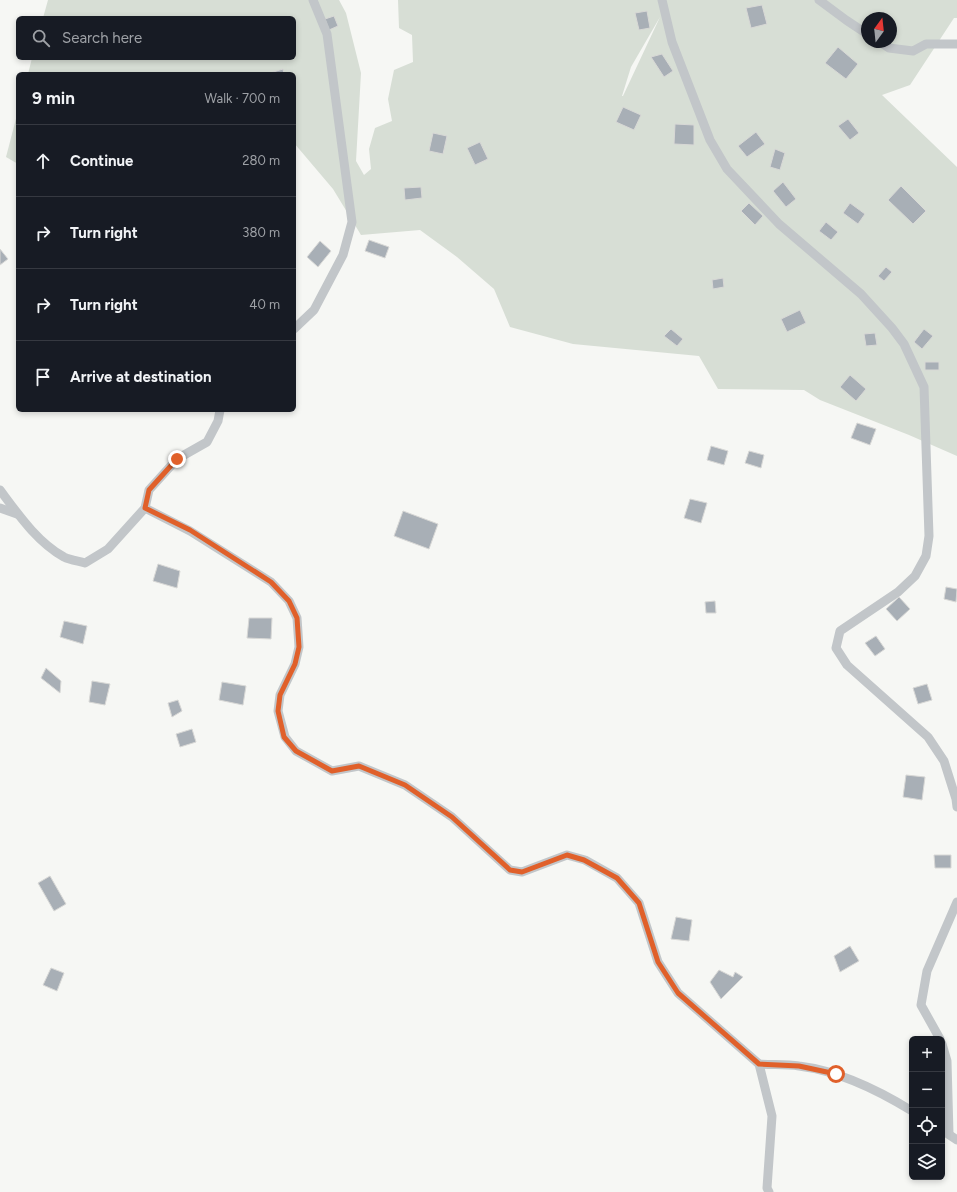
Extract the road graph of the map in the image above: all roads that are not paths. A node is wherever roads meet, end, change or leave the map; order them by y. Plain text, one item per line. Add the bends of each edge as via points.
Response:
1 (313, 0) edge
2 (662, 0) edge
3 (819, 0) edge
4 (861, 30) edge
5 (957, 44) edge
6 (889, 48) edge
7 (296, 327) edge
8 (220, 412) edge
9 (0, 490) edge
10 (0, 508) edge
11 (145, 508) junction
12 (17, 514) junction
13 (957, 807) edge
14 (957, 902) edge
15 (938, 1036) edge
16 (945, 1054) edge
17 (759, 1064) junction
18 (909, 1109) edge
19 (946, 1132) edge
20 (957, 1140) edge
21 (769, 1192) edge

1 - 7 street via 327,34 352,222 343,255 314,310
2 - 13 street via 674,49 710,140 727,169 779,224 861,294 904,344 924,388 929,536 926,556 915,576 898,592 840,631 836,648 847,665 928,737 944,761
3 - 4 street
5 - 6 street via 926,44 913,51
8 - 11 street via 207,442 177,459 149,490
9 - 12 street
10 - 12 street
11 - 12 street via 108,549 85,563 65,558 41,540
11 - 17 street via 190,530 271,582 289,601 297,618 299,647 295,664 280,695 278,711 284,737 296,751 332,771 359,766 405,785 452,817 510,870 522,872 567,855 584,860 617,878 639,903 658,962 678,993
14 - 15 street via 927,971 921,1005
16 - 19 street
17 - 18 street via 799,1066 836,1074
17 - 21 street via 772,1116 767,1188
19 - 20 street

